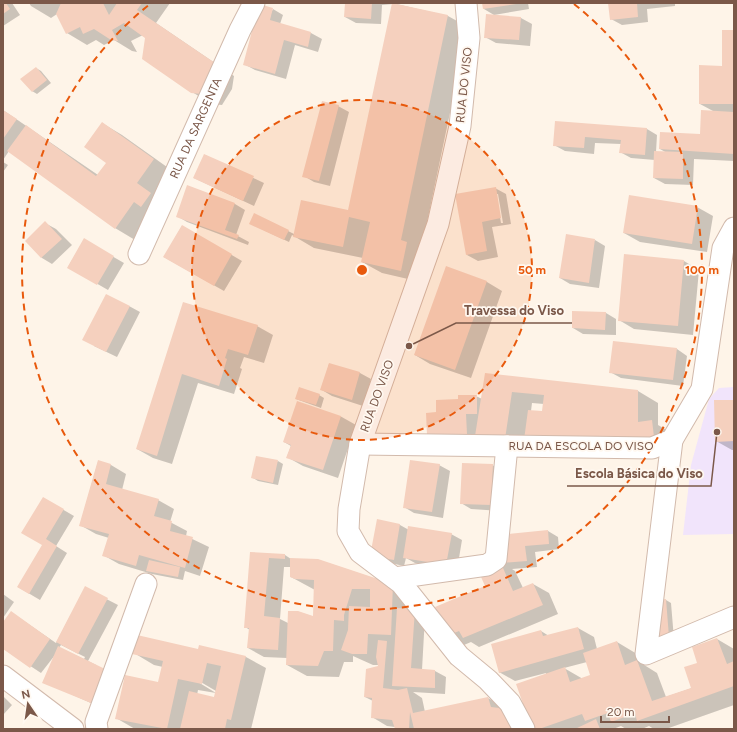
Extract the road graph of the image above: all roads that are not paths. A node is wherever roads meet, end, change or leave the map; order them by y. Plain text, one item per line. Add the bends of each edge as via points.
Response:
1 (254, 3) edge
2 (466, 3) edge
3 (734, 228) edge
4 (140, 254) dead end
5 (672, 440) junction
6 (360, 444) junction
7 (506, 446) junction
8 (395, 578) junction
9 (146, 584) dead end
10 (734, 617) edge
11 (3, 676) edge
12 (73, 729) edge
13 (97, 729) edge
14 (524, 729) edge

1 - 4 street, RUA DA SARGENTA
2 - 6 street, RUA DO VISO via 470,38 460,126 438,224
3 - 5 street via 723,248 702,389
5 - 7 street, RUA DA ESCOLA DO VISO via 652,448
5 - 10 street via 646,654
6 - 7 street, RUA DA ESCOLA DO VISO
6 - 8 street, RUA DO VISO via 349,509 348,531 360,552
7 - 8 street via 496,559 487,565
8 - 14 street, RUA DO VISO via 459,656 510,702
9 - 13 street via 96,722
11 - 12 street

